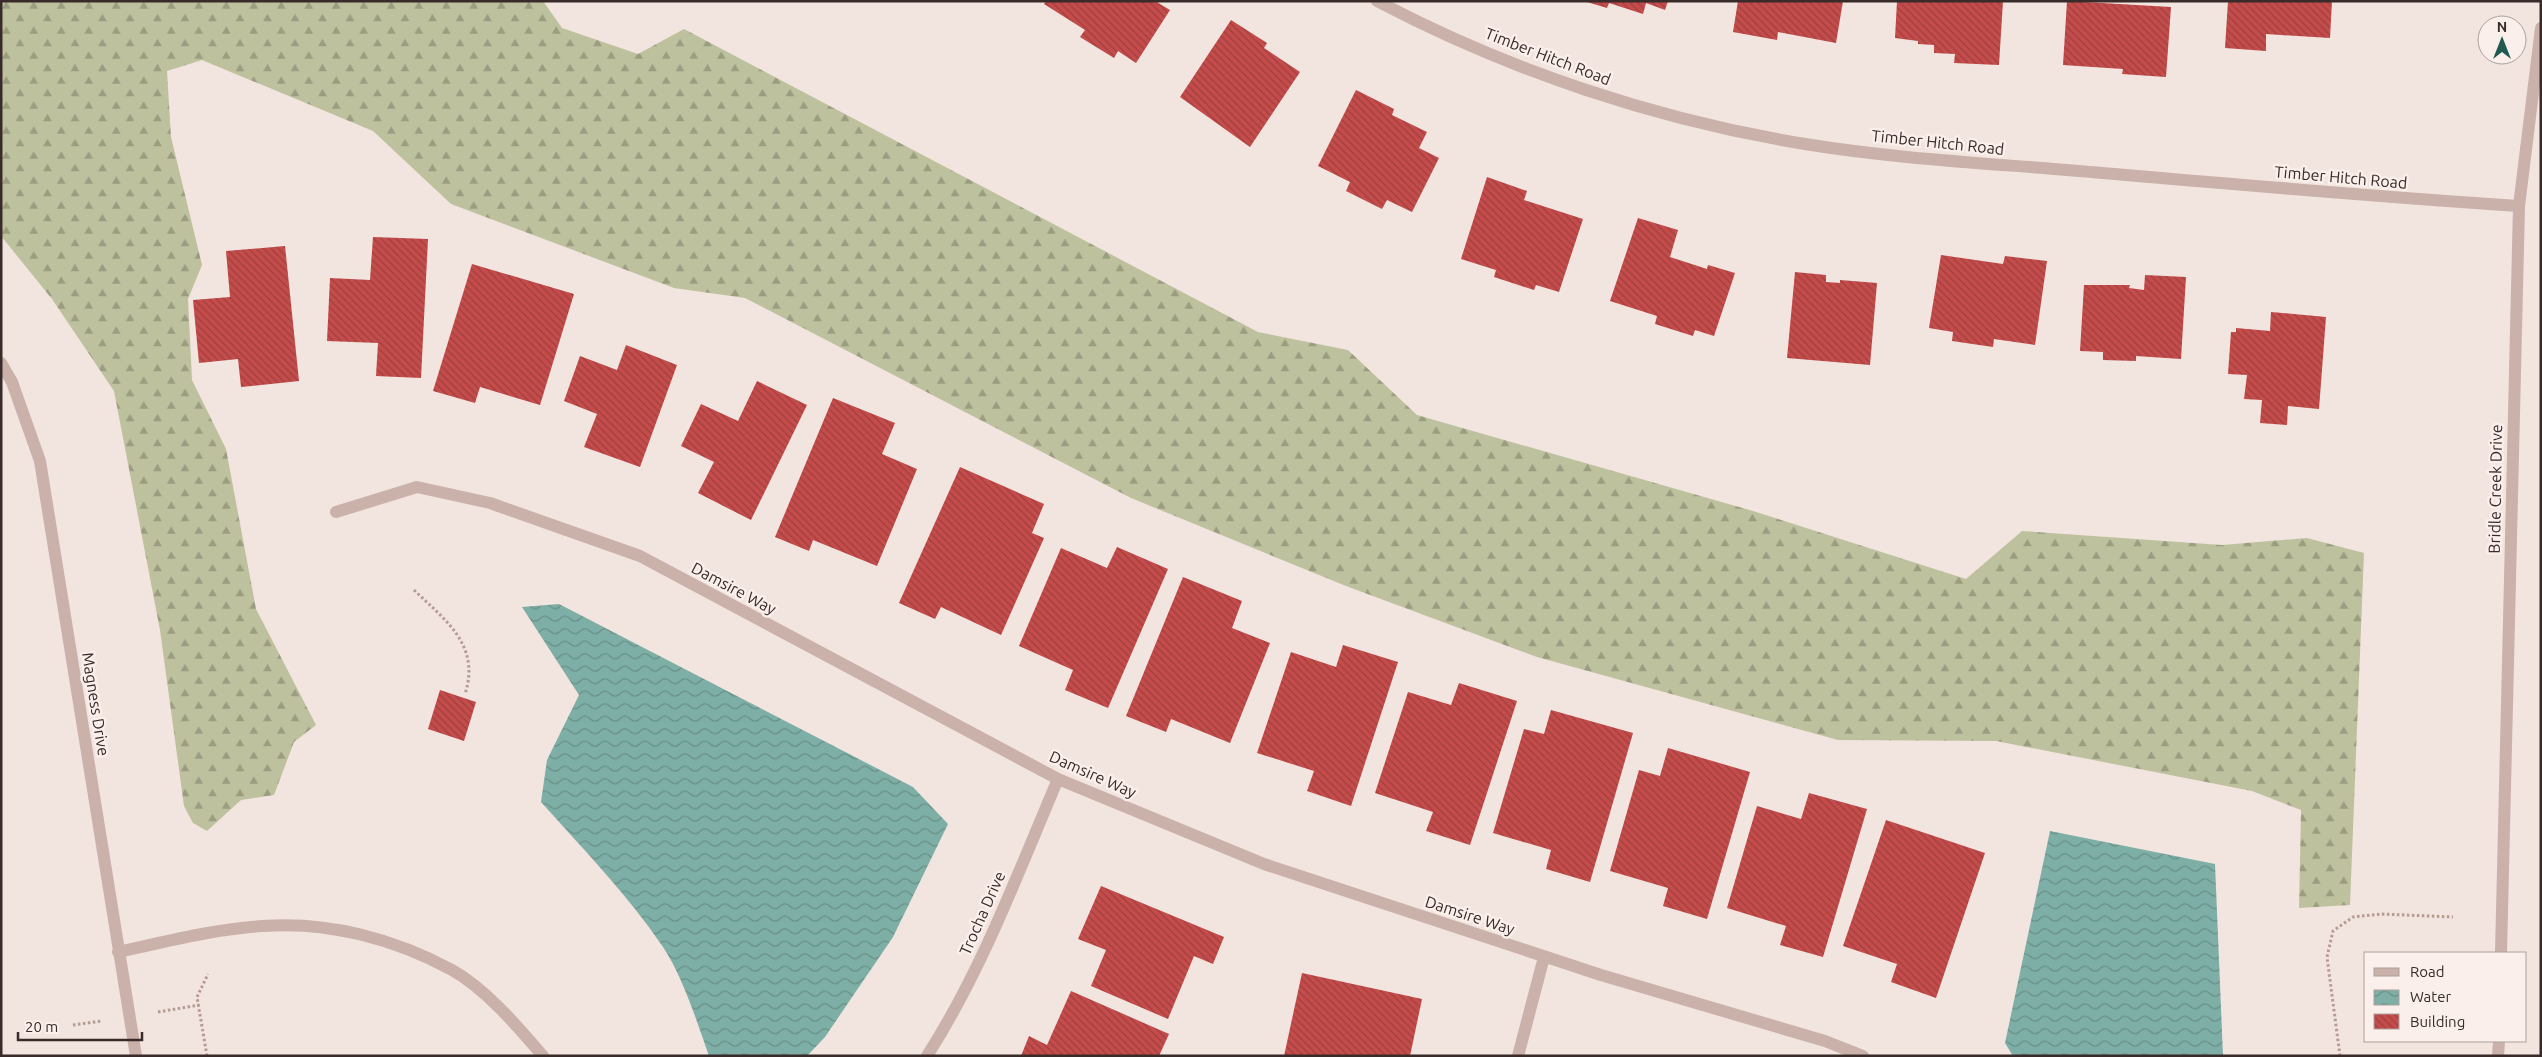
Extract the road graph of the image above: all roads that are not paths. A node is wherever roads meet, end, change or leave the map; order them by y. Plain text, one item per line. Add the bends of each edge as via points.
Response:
1 (1378, 1) edge
2 (2541, 28) edge
3 (2519, 206) junction
4 (1, 363) edge
5 (336, 512) dead end
6 (1058, 779) junction
7 (118, 952) junction
8 (2501, 952) edge
9 (1544, 957) junction
10 (2499, 1042) edge
11 (136, 1056) edge
12 (543, 1056) edge
13 (927, 1056) edge
14 (1518, 1056) edge
15 (1863, 1056) edge
16 (2498, 1056) edge

1 - 3 street, Timber Hitch Road via 1534,72 1619,100 1716,126 1805,144 1973,162
2 - 3 street, Bridle Creek Drive
3 - 8 street, Bridle Creek Drive
4 - 7 street, Magness Drive via 12,382 40,461
5 - 6 street, Damsire Way via 417,487 490,503 640,556
6 - 9 street, Damsire Way via 1264,864
6 - 13 street, Trocha Drive via 989,941 951,1018
7 - 11 street, Magness Drive
7 - 12 street via 264,926 340,928 402,948 454,971 505,1012
9 - 14 street
9 - 15 street, Damsire Way via 1825,1041
10 - 16 street

